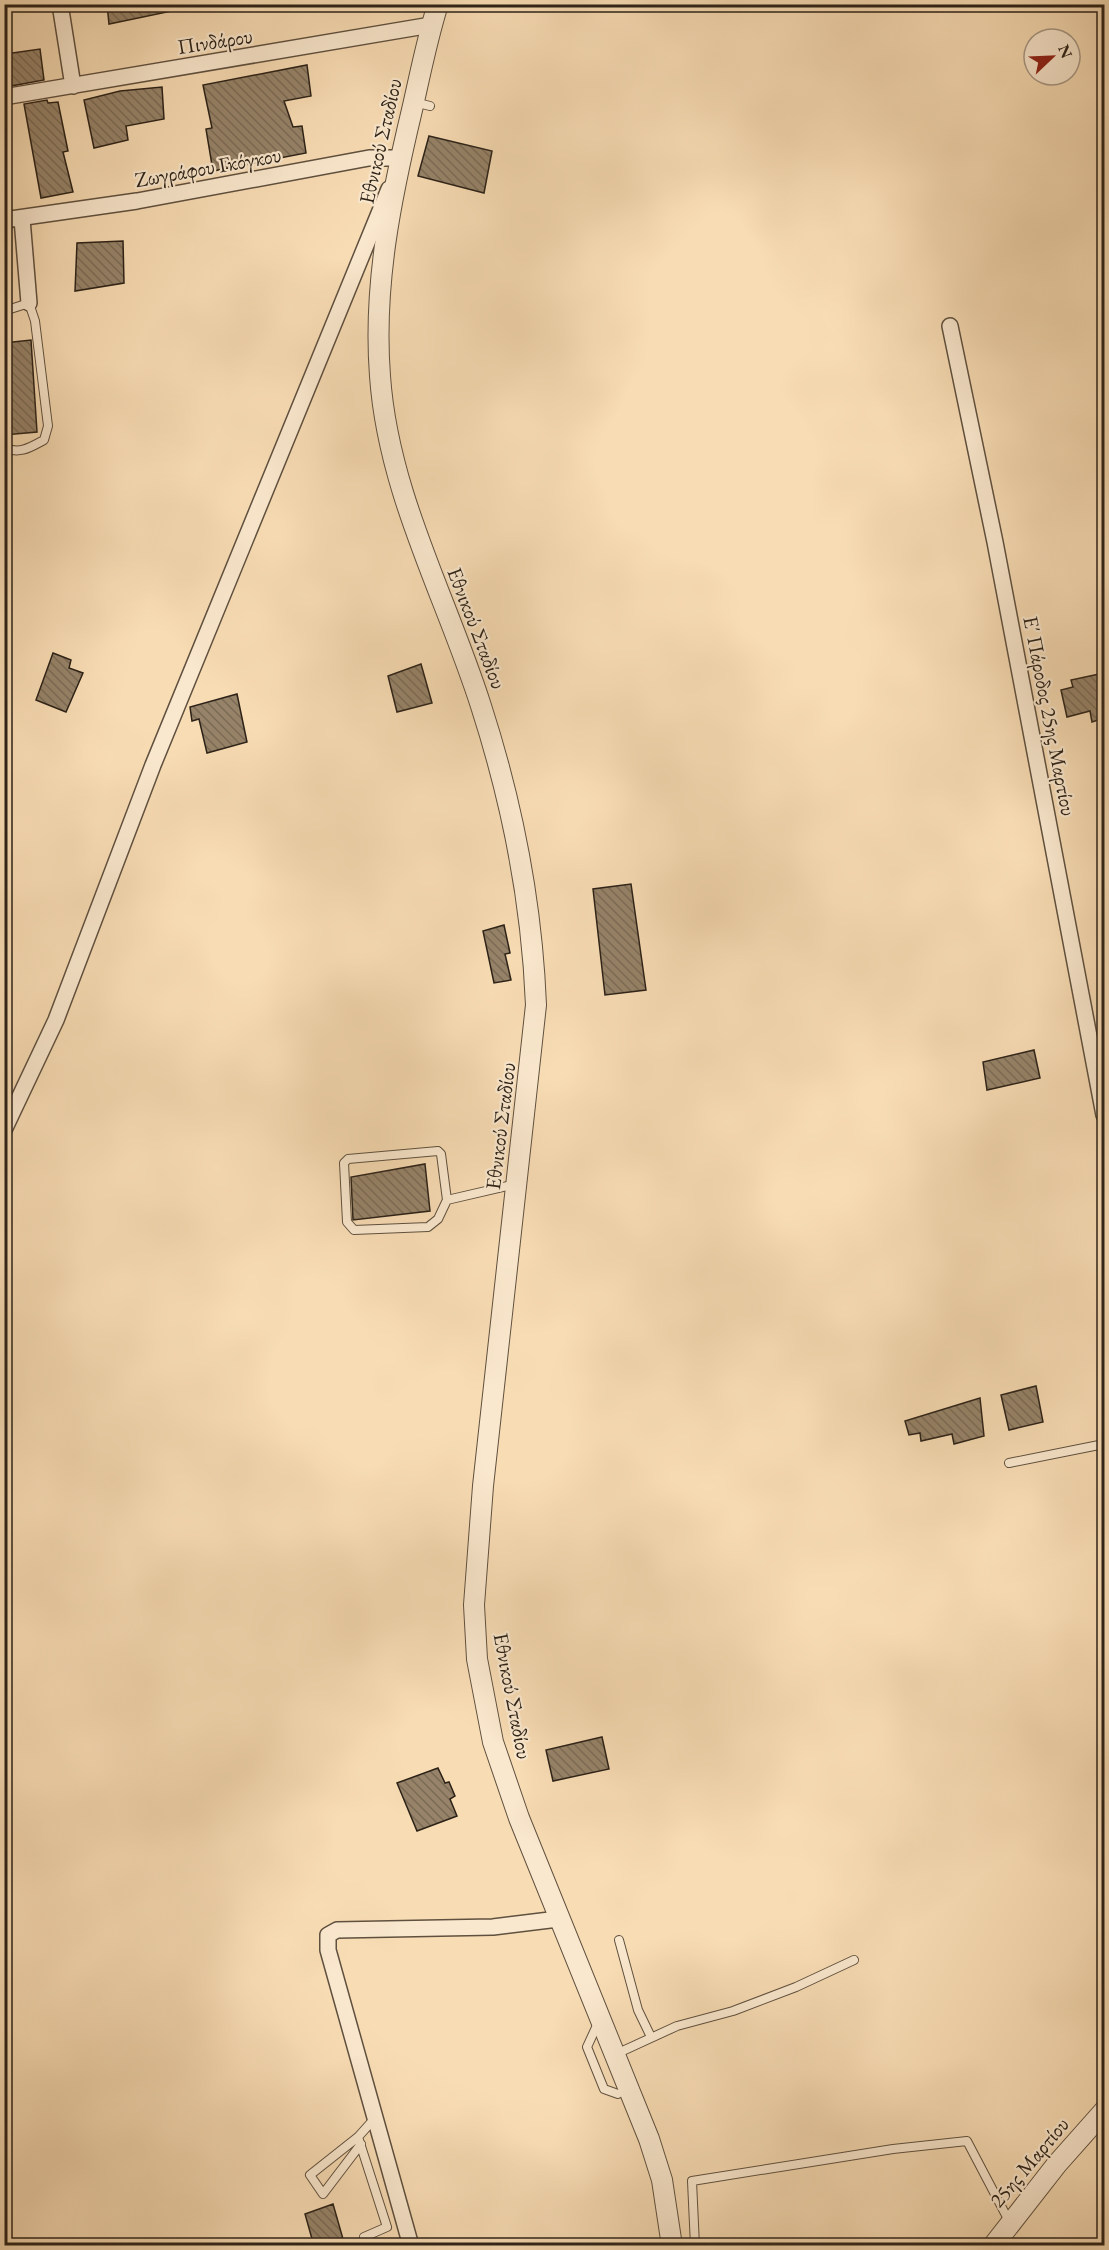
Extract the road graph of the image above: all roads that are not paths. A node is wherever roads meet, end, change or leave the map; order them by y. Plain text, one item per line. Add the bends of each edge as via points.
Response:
1 (60, 4) edge
2 (438, 4) edge
3 (431, 25) junction
4 (73, 86) junction
5 (4, 97) edge
6 (398, 164) junction
7 (22, 219) junction
8 (4, 220) edge
9 (29, 303) junction
10 (4, 311) edge
11 (950, 326) dead end
12 (4, 448) edge
13 (1104, 1115) edge
14 (4, 1130) edge
15 (517, 1184) junction
16 (447, 1200) junction
17 (1104, 1444) edge
18 (1009, 1463) dead end
19 (558, 1919) junction
20 (619, 1940) dead end
21 (854, 1960) dead end
22 (600, 2020) junction
23 (651, 2037) junction
24 (614, 2055) junction
25 (618, 2094) dead end
26 (1104, 2111) edge
27 (376, 2117) junction
28 (360, 2141) junction
29 (1010, 2223) junction
30 (364, 2237) dead end
31 (411, 2246) edge
32 (672, 2246) edge
33 (695, 2246) edge
34 (993, 2246) edge

1 - 4 street
2 - 3 street, Εθνικού Σταδίου
3 - 4 street, Πινδάρου
3 - 6 street, Εθνικού Σταδίου via 422,104
4 - 5 street, Πινδάρου
6 - 7 street, Ζωγράφου Γκόγκου via 369,158
6 - 14 street via 153,765 56,1020
6 - 15 street, Εθνικού Σταδίου via 387,217 378,315 385,414 418,543 481,704 496,758 524,882 534,959 534,1034
7 - 8 street, Ζωγράφου Γκόγκου
7 - 9 street
9 - 10 lane
9 - 12 lane via 35,321 47,433 44,440 25,451
11 - 13 street, Ε΄ Πάροδος 25ης Μαρτίου
15 - 16 lane
15 - 19 street, Εθνικού Σταδίου via 483,1486 474,1605 476,1648 494,1742
16 - 16 lane via 438,1219 428,1227 354,1230 347,1222 344,1163 348,1159 434,1150 441,1154
17 - 18 lane
19 - 22 street, Εθνικού Σταδίου
19 - 27 street via 493,1927 337,1930 328,1935 328,1950
20 - 23 lane via 638,2010
21 - 23 lane via 733,2011
22 - 24 street, Εθνικού Σταδίου
22 - 25 lane via 587,2047 604,2089
23 - 24 lane
24 - 32 street, Εθνικού Σταδίου via 662,2180
26 - 29 street, 25ης Μαρτίου
27 - 28 lane
27 - 31 street
28 - 28 lane via 310,2175 323,2194
28 - 30 lane via 387,2227
29 - 33 lane via 967,2141 692,2181
29 - 34 street, 25ης Μαρτίου

